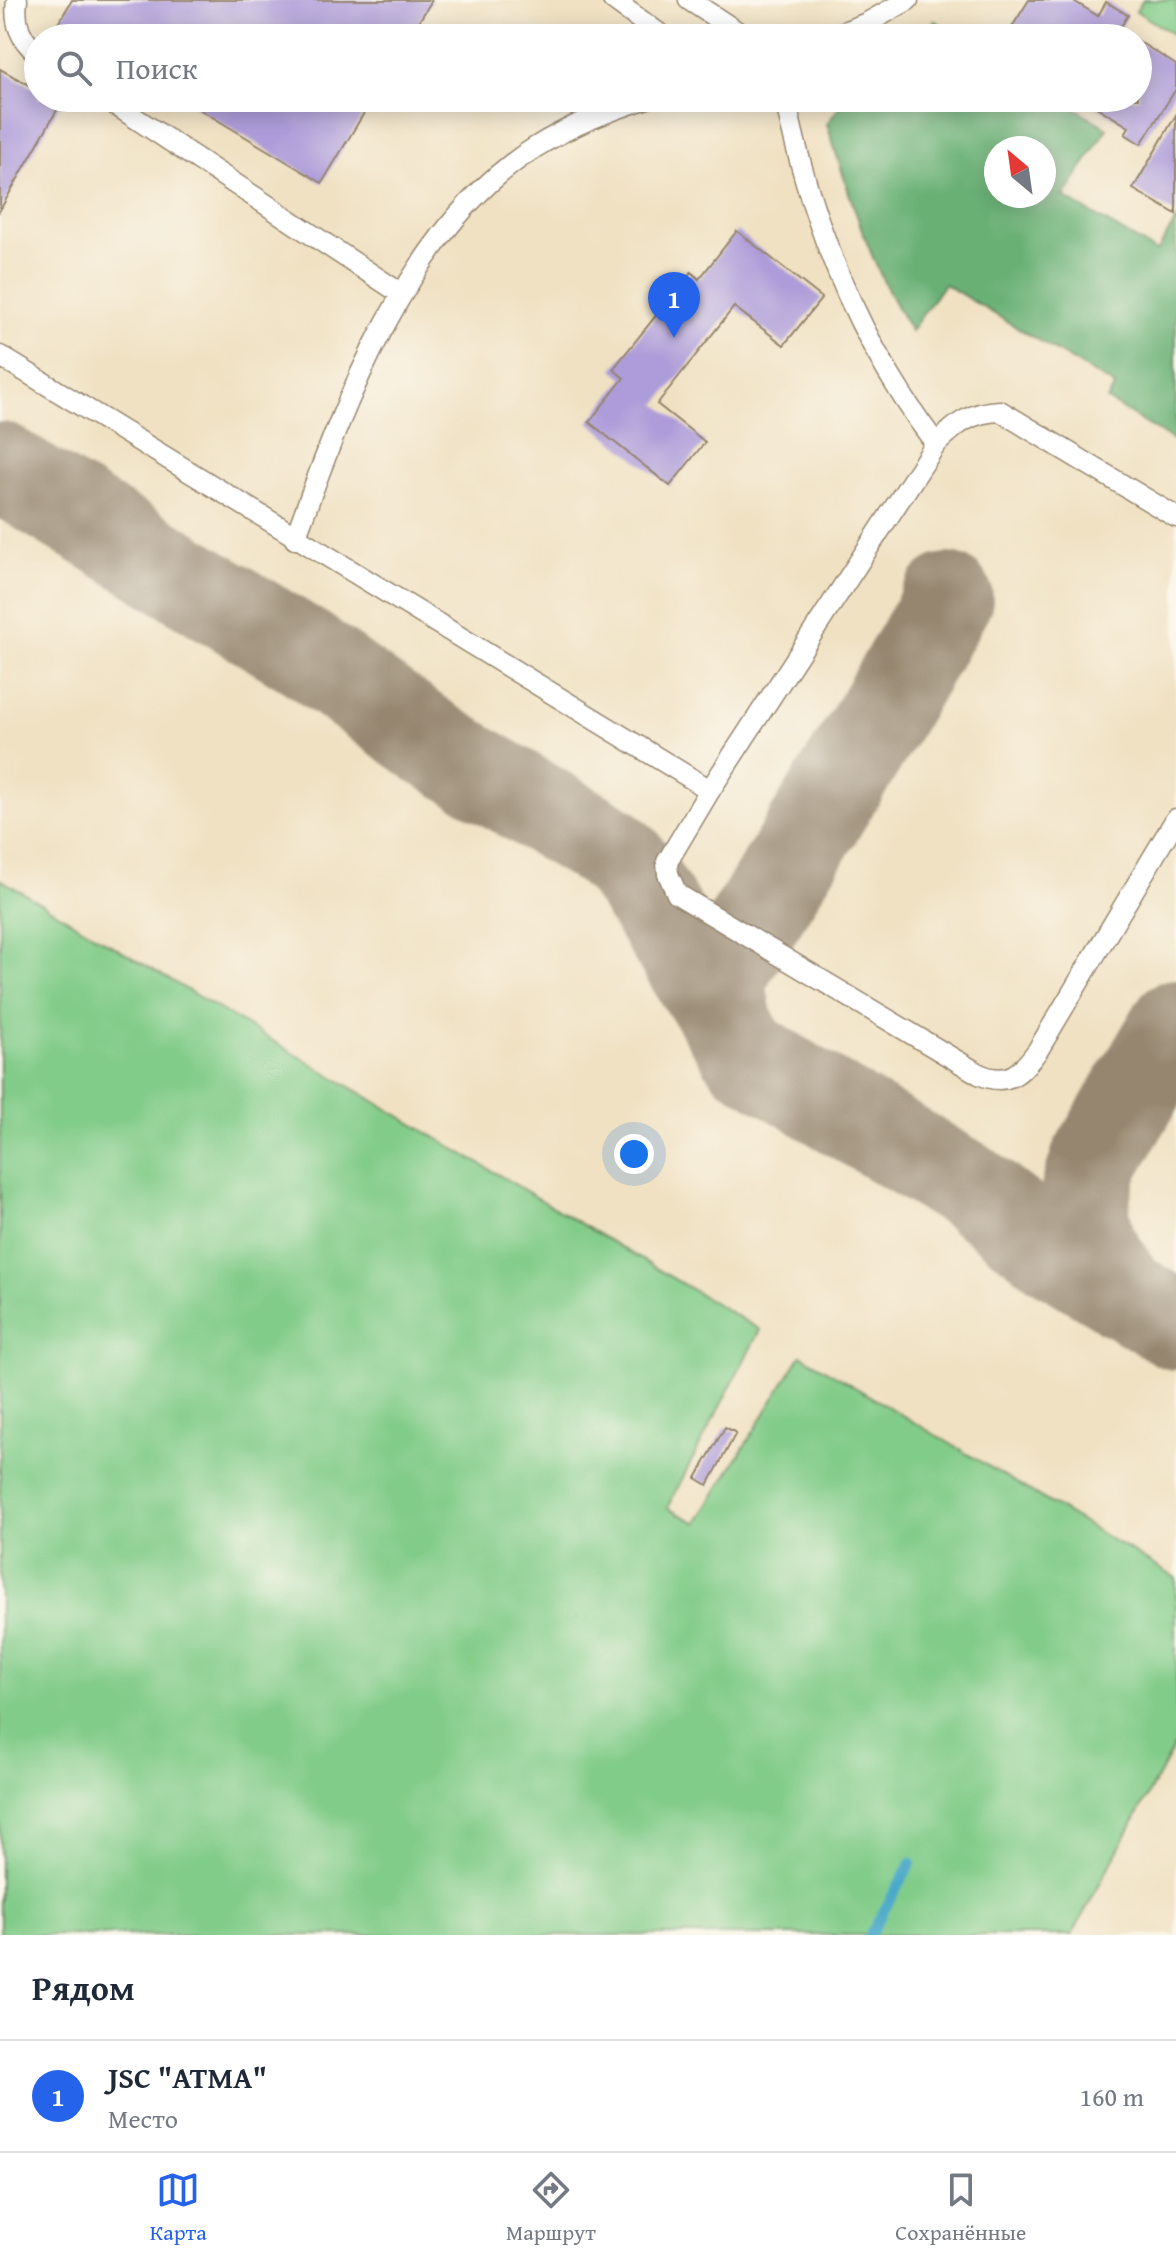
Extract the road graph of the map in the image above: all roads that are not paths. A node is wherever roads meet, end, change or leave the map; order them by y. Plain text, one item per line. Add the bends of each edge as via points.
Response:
1 (17, 0) edge
2 (613, 0) edge
3 (689, 0) edge
4 (908, 0) edge
5 (646, 24) edge
6 (726, 24) edge
7 (864, 24) edge
8 (24, 42) edge
9 (126, 112) edge
10 (606, 112) edge
11 (788, 112) edge
12 (400, 293) junction
13 (0, 356) edge
14 (936, 444) junction
15 (1176, 517) edge
16 (295, 539) junction
17 (710, 790) junction
18 (1176, 819) edge

1 - 8 lane
2 - 5 lane
3 - 6 lane
4 - 7 lane
9 - 12 lane
10 - 12 lane via 533,148 480,194
11 - 14 lane via 810,202 833,266 910,412
12 - 16 lane via 321,467
13 - 16 lane
14 - 15 lane via 961,420 1000,411
14 - 17 lane
16 - 17 lane
17 - 18 lane via 667,862 677,894 994,1081 1010,1079 1038,1050

